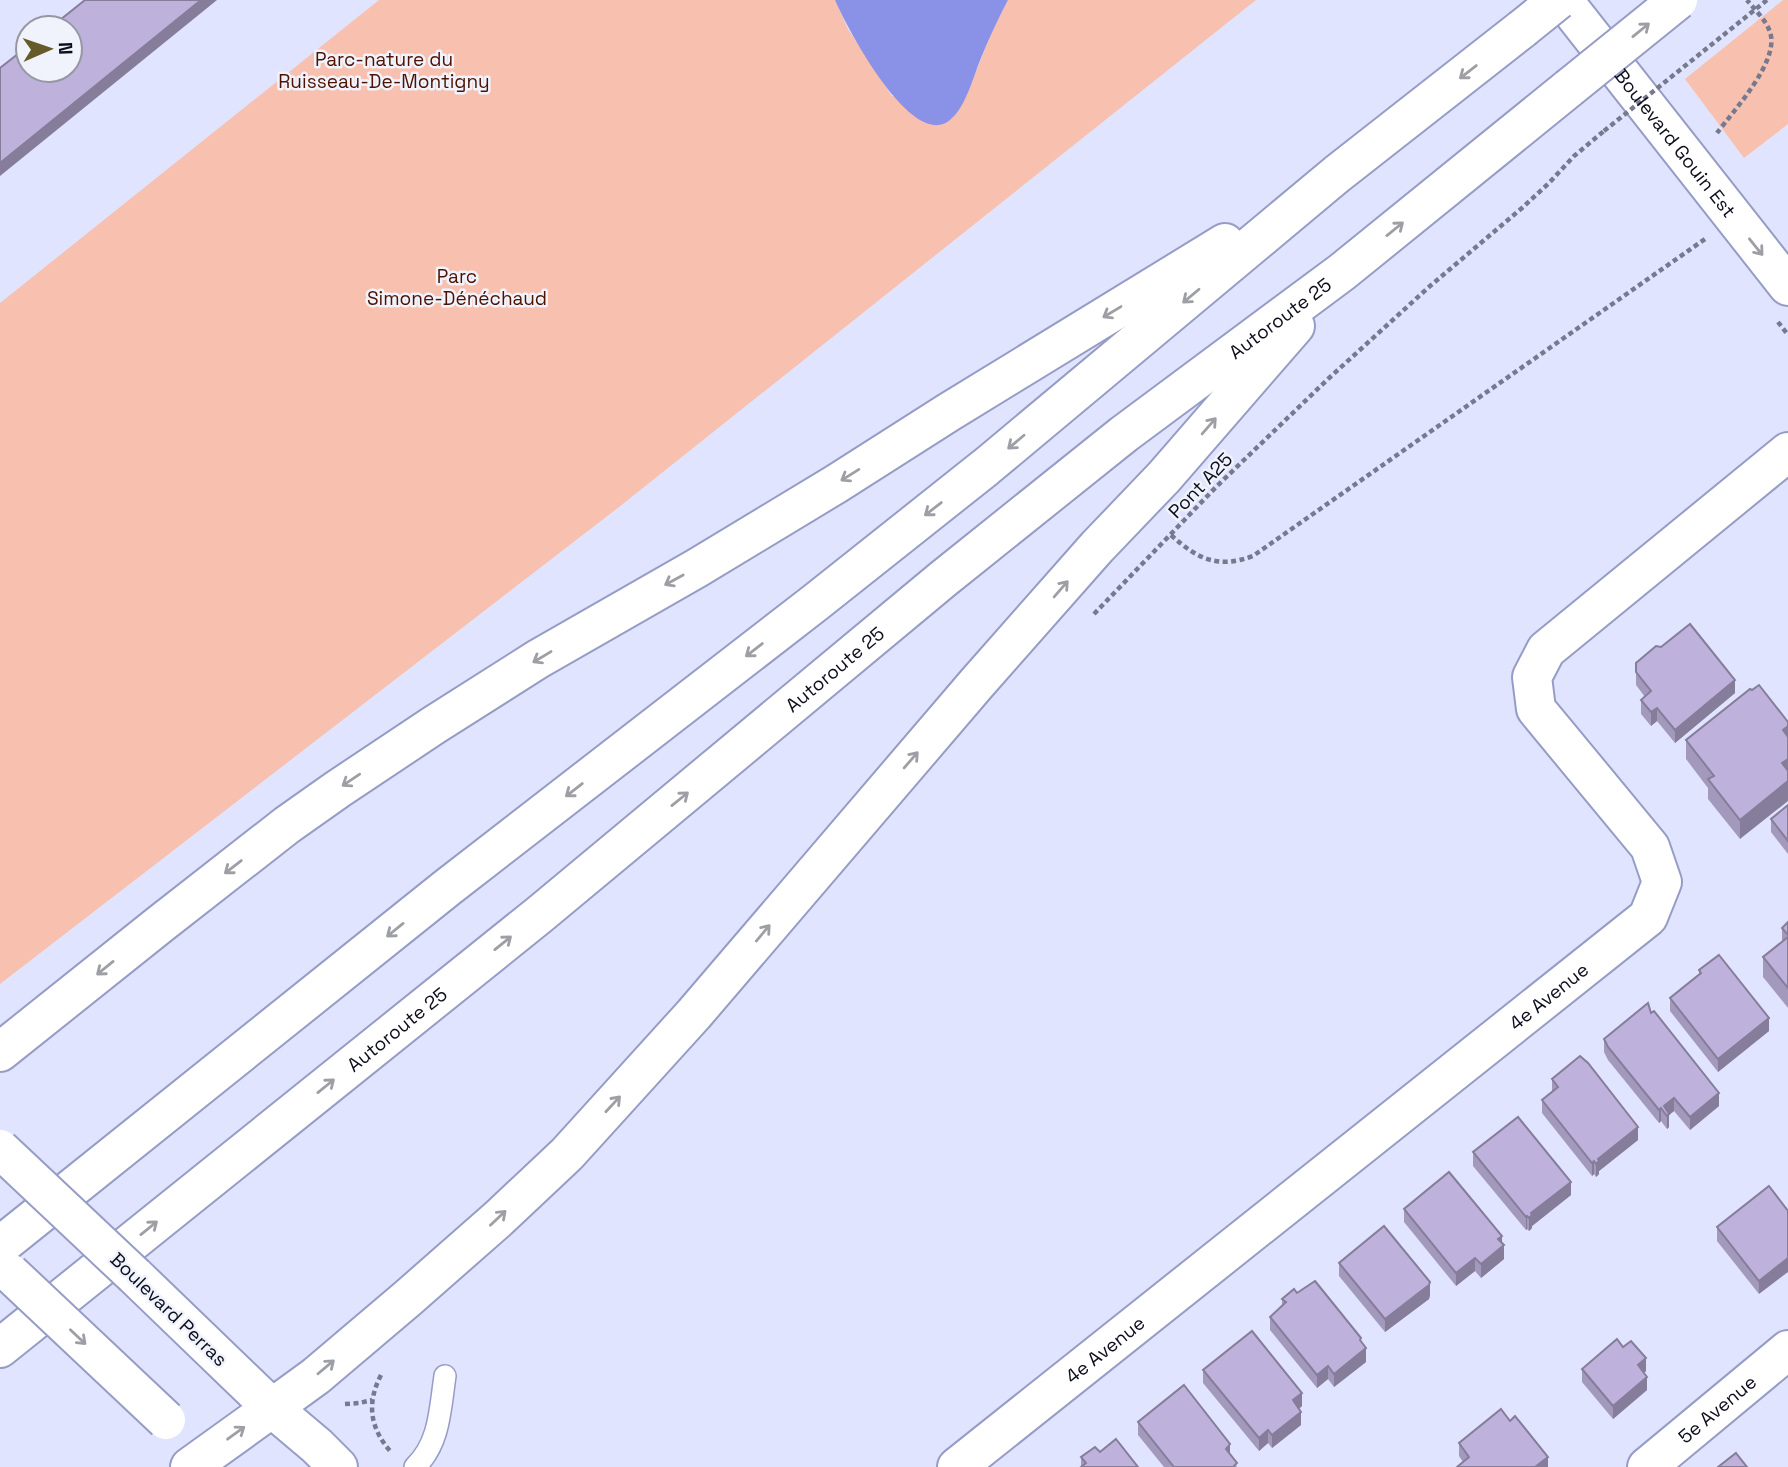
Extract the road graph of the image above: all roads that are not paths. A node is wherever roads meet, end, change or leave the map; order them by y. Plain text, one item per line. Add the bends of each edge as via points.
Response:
1 (1561, 0) edge
2 (1678, 0) edge
3 (1338, 174) junction
4 (1342, 272) junction
5 (1788, 286) edge
6 (1788, 452) edge
7 (0, 1052) edge
8 (0, 1149) edge
9 (0, 1246) edge
10 (0, 1264) edge
11 (0, 1348) edge
12 (1788, 1350) edge
13 (445, 1377) dead end
14 (272, 1408) junction
15 (200, 1464) edge
16 (338, 1467) edge
17 (415, 1467) edge
18 (957, 1467) edge
19 (1647, 1467) edge

1 -> 3 main road, bridge
1 -> 5 main road, Boulevard Gouin Est
4 -> 2 main road, Autoroute 25, bridge
3 -> 7 main road via 434,725 287,825
3 -> 9 main road via 986,467 448,887
11 -> 4 main road, Autoroute 25 via 550,906 943,579 1124,434
14 -> 4 main road via 428,1280 567,1154
6 - 18 main road, 4e Avenue via 1546,650 1532,677 1536,709 1650,847 1662,881 1648,917
8 - 14 main road, Boulevard Perras, bridge
10 -> 15 main road, bridge via 166,1420
12 - 19 main road, 5e Avenue
13 - 17 lane via 438,1430
15 -> 14 main road
14 - 16 main road, Boulevard Perras

